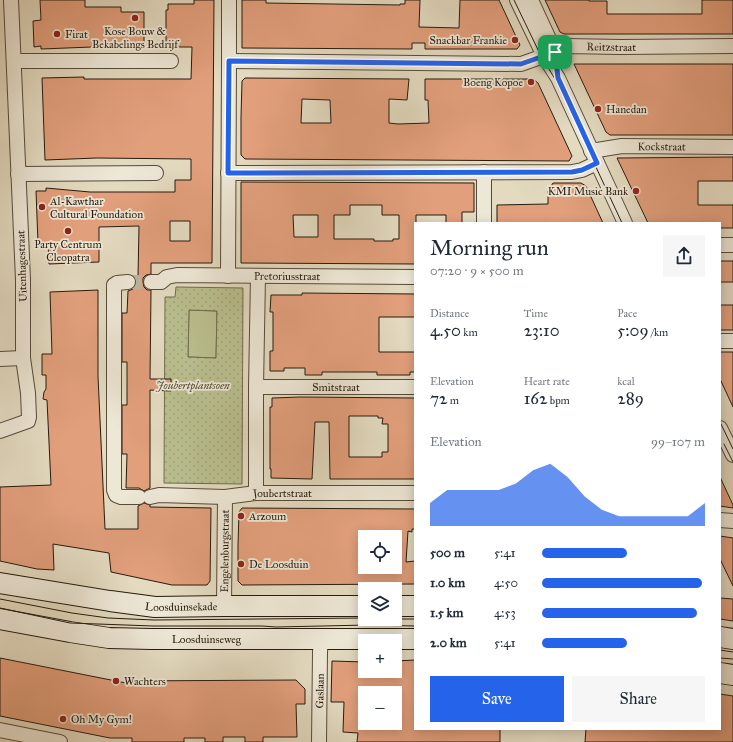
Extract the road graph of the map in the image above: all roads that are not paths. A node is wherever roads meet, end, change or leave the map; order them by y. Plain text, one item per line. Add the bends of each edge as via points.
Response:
1 (12, 0) edge
2 (229, 0) edge
3 (517, 0) edge
4 (531, 0) edge
5 (733, 46) edge
6 (549, 54) junction
7 (14, 61) junction
8 (171, 61) dead end
9 (229, 61) junction
10 (733, 147) edge
11 (594, 157) junction
12 (484, 172) junction
13 (228, 173) junction
14 (18, 174) junction
15 (156, 174) dead end
16 (484, 222) edge
17 (625, 222) edge
18 (721, 245) edge
19 (733, 245) edge
20 (228, 276) junction
21 (258, 276) junction
22 (414, 276) edge
23 (128, 282) tunnel mouth
24 (156, 282) tunnel mouth
25 (721, 341) edge
26 (733, 341) edge
27 (23, 358) junction
28 (0, 359) edge
29 (256, 387) junction
30 (414, 387) edge
31 (721, 430) edge
32 (0, 431) edge
33 (731, 448) edge
34 (256, 493) junction
35 (414, 493) edge
36 (226, 497) junction
37 (721, 520) edge
38 (733, 521) edge
39 (0, 583) edge
40 (224, 606) junction
41 (358, 606) edge
42 (402, 606) edge
43 (414, 606) edge
44 (0, 619) edge
45 (721, 637) edge
46 (321, 639) junction
47 (414, 639) edge
48 (733, 639) edge
49 (721, 673) edge
50 (733, 675) edge
51 (0, 730) edge
52 (60, 742) edge
53 (319, 742) edge

1 - 7 street, Uitenhagestraat
2 - 9 street
3 - 6 street
4 - 6 street
5 - 6 street, Reitzstraat via 566,46
6 - 9 street, Reitzstraat via 521,64
6 - 11 street
7 - 8 street
7 - 14 street, Uitenhagestraat
9 - 13 street
10 - 11 street, Kockstraat via 622,146
11 - 12 street, Kockstraat via 582,170 572,172
11 - 17 street
12 - 13 street, Kockstraat
12 - 16 street
13 - 20 street
14 - 15 street
14 - 27 street, Uitenhagestraat via 23,280
18 - 19 street
20 - 21 street, Pretoriusstraat
20 - 24 street, Pretoriusstraat via 177,275
21 - 22 street, Pretoriusstraat
21 - 29 street
23 - 36 street, Joubertstraat via 114,285 114,490 122,497
25 - 26 street
27 - 28 street
27 - 32 street, Uitenhagestraat via 28,393 28,421
29 - 30 street, Smitstraat
29 - 34 street
31 - 33 street
34 - 35 street, Joubertstraat
34 - 36 street, Joubertstraat
36 - 40 street, Engelenburgstraat
37 - 38 street
39 - 40 main road, Loosduinsekade via 155,607
40 - 41 main road, Loosduinsekade
42 - 43 main road
44 - 46 main road, Loosduinseweg via 109,638
45 - 48 main road
46 - 47 main road, Loosduinseweg
46 - 53 street, Gaslaan
49 - 50 main road
51 - 52 street

